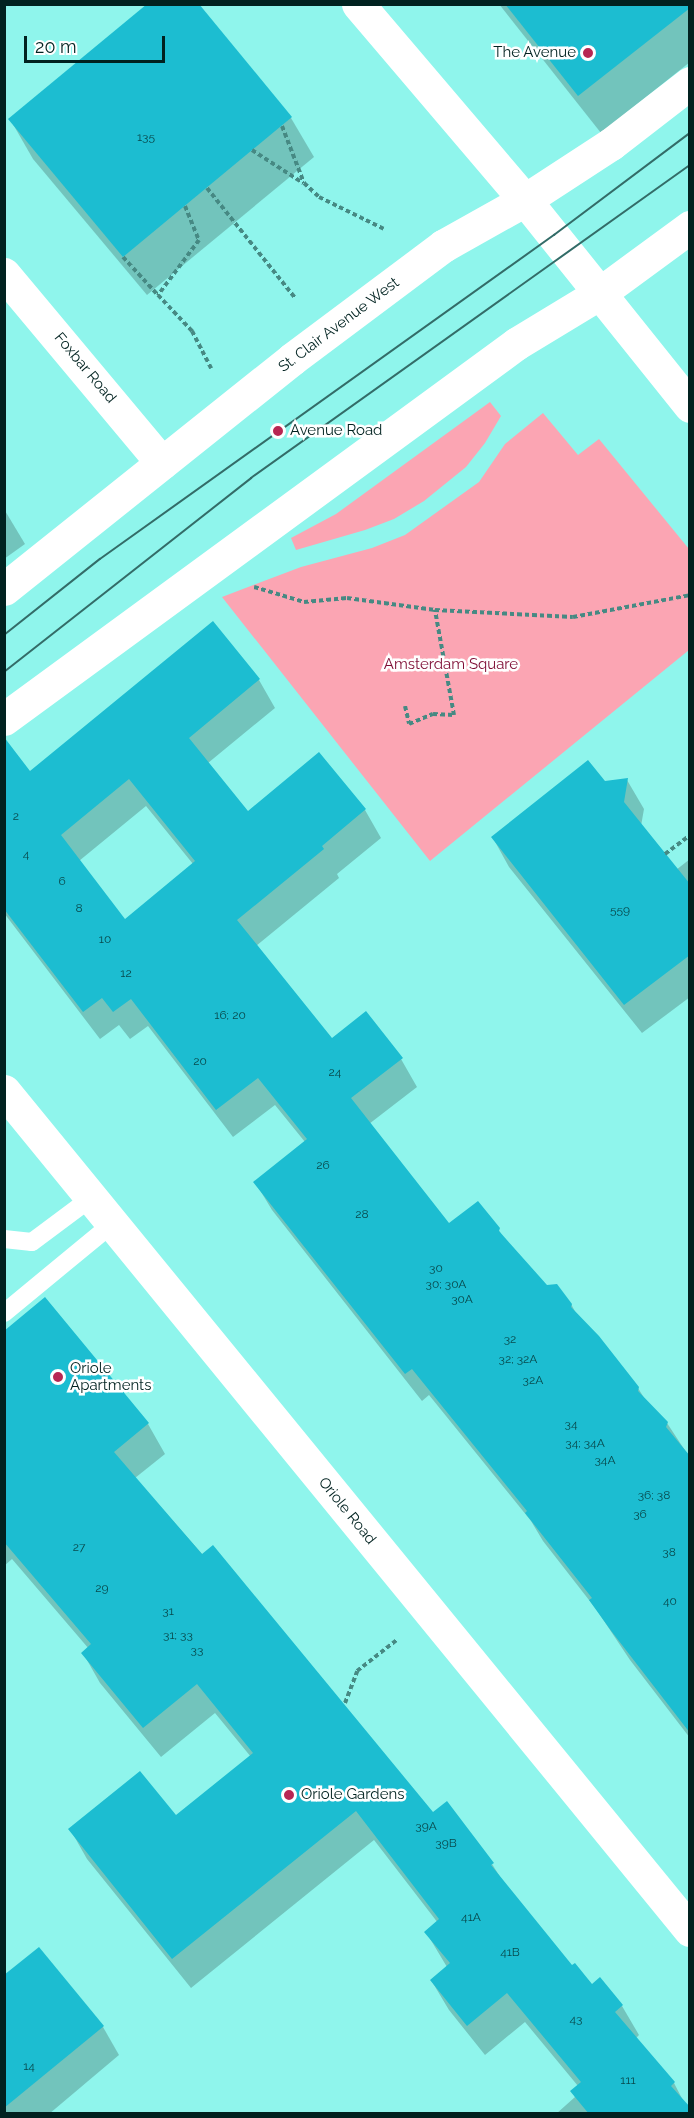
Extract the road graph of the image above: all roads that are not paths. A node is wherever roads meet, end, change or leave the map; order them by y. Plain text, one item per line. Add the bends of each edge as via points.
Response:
1 (358, 4) edge
2 (690, 83) edge
3 (525, 200) junction
4 (690, 227) edge
5 (4, 274) edge
6 (600, 292) junction
7 (690, 406) edge
8 (162, 463) junction
9 (4, 589) edge
10 (4, 719) edge
11 (4, 1091) edge
12 (91, 1198) junction
13 (112, 1224) junction
14 (4, 1239) edge
15 (4, 1313) edge
16 (690, 1930) edge

1 - 3 main road
2 - 3 main road, St. Clair Avenue West via 611,144
3 - 6 main road
3 - 8 main road, St. Clair Avenue West via 443,246
4 - 6 main road
5 - 8 main road, Foxbar Road
6 - 7 main road
6 - 10 main road via 516,344
8 - 9 main road, St. Clair Avenue West
11 - 12 main road, Oriole Road
12 - 13 main road, Oriole Road
12 - 14 lane via 32,1242
13 - 15 lane
13 - 16 main road, Oriole Road

